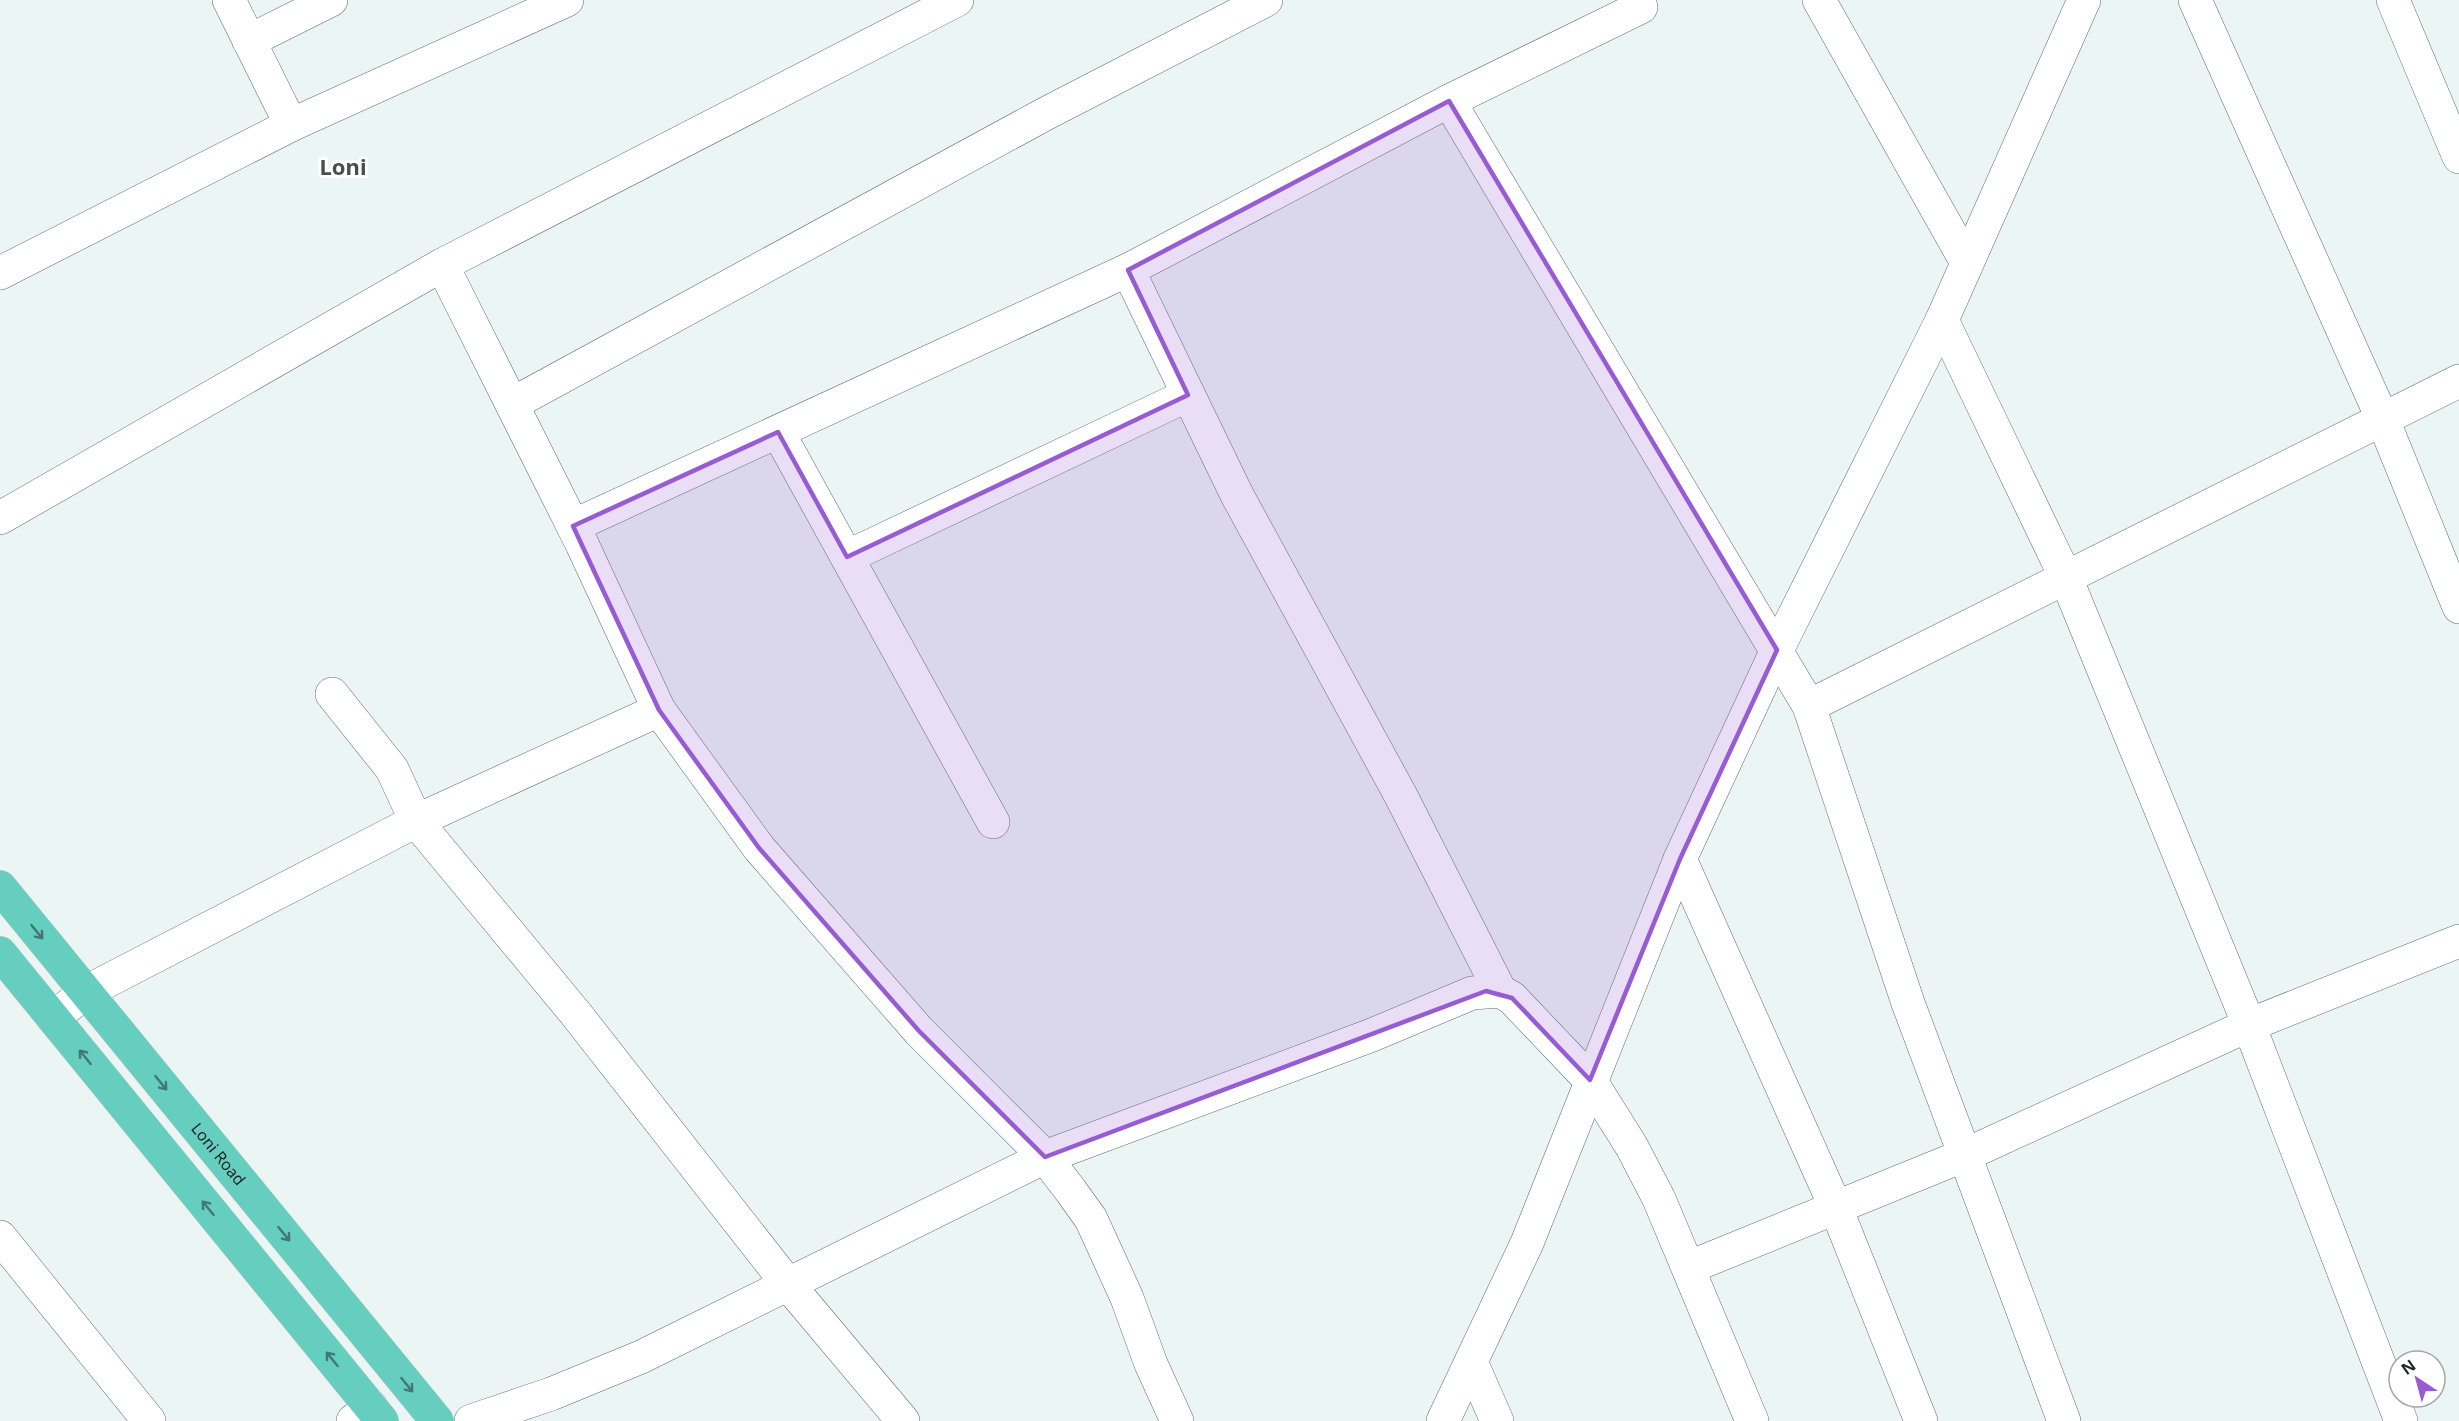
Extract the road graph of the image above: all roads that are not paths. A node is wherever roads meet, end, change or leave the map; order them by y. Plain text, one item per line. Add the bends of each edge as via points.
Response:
1 (229, 0) edge
2 (331, 0) edge
3 (567, 0) edge
4 (957, 0) edge
5 (1266, 0) edge
6 (1819, 0) edge
7 (2084, 0) edge
8 (2195, 0) edge
9 (2393, 0) edge
10 (1641, 7) dead end
11 (249, 41) junction
12 (1449, 101) junction
13 (291, 125) junction
14 (2459, 157) edge
15 (1966, 261) junction
16 (442, 265) junction
17 (1128, 270) junction
18 (0, 273) edge
19 (1942, 320) junction
20 (2459, 381) edge
21 (1188, 395) junction
22 (512, 404) junction
23 (2383, 420) junction
24 (778, 432) junction
25 (0, 518) edge
26 (573, 526) junction
27 (847, 557) junction
28 (2066, 578) junction
29 (2459, 608) edge
30 (1777, 650) junction
31 (332, 694) dead end
32 (1809, 705) junction
33 (659, 710) junction
34 (416, 821) junction
35 (993, 822) dead end
36 (1680, 859) junction
37 (0, 887) edge
38 (2459, 942) edge
39 (0, 953) edge
40 (1500, 991) junction
41 (86, 992) junction
42 (53, 1018) junction
43 (2250, 1025) junction
44 (1590, 1080) junction
45 (1965, 1155) junction
46 (1045, 1157) junction
47 (1836, 1208) junction
48 (0, 1237) edge
49 (1690, 1267) junction
50 (787, 1283) junction
51 (1472, 1364) junction
52 (369, 1416) edge
53 (149, 1421) edge
54 (437, 1421) edge
55 (471, 1421) edge
56 (903, 1421) edge
57 (1177, 1421) edge
58 (1443, 1421) edge
59 (1497, 1421) edge
60 (1752, 1421) edge
61 (1921, 1421) edge
62 (2064, 1421) edge
63 (2401, 1421) edge

1 - 11 street
2 - 11 street
3 - 13 street
4 - 16 street
5 - 22 street via 1035,120
6 - 15 street
7 - 15 street
8 - 23 street
9 - 14 street
10 - 12 street
11 - 13 street
12 - 17 street
12 - 30 street
13 - 18 street
15 - 19 street
16 - 22 street
16 - 25 street
17 - 21 street
17 - 24 street
19 - 28 street
19 - 30 street
20 - 23 street
21 - 27 street
21 - 40 street
22 - 26 street
23 - 28 street
23 - 29 street
24 - 26 street
24 - 27 street
26 - 33 street
27 - 35 street
28 - 32 street
28 - 43 street
30 - 32 street
30 - 36 street
31 - 34 street via 392,769
32 - 45 street via 1908,1003
33 - 34 street
33 - 46 street via 759,848 919,1031
34 - 41 street
34 - 50 street via 576,1014
36 - 44 street
36 - 47 street
37 -> 41 highway, Loni Road
38 - 43 street
39 - 42 highway
40 - 44 street via 1524,1008
40 - 46 street via 1472,993 1372,1035
41 - 42 street
41 -> 54 highway, Loni Road
52 -> 42 highway
43 - 45 street
43 - 63 street
44 - 49 street via 1632,1147
44 - 51 street via 1527,1243
45 - 47 street
45 - 62 street
46 - 50 street
46 - 57 street via 1091,1220 1128,1298 1151,1364
47 - 49 street
47 - 61 street
48 - 53 street
49 - 60 street
50 - 55 street via 642,1357
50 - 56 street
51 - 58 street
51 - 59 street

